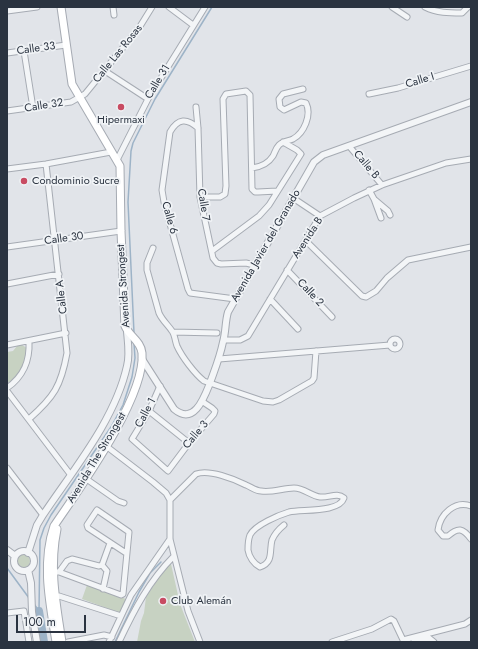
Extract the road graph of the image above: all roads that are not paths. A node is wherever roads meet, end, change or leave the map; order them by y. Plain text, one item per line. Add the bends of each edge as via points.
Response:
1 (37, 7) edge
2 (61, 7) edge
3 (114, 7) edge
4 (152, 7) edge
5 (169, 7) edge
6 (205, 7) edge
7 (392, 7) edge
8 (425, 7) edge
9 (469, 8) edge
10 (7, 11) edge
11 (114, 15) dead end
12 (407, 17) dead end
13 (193, 25) junction
14 (66, 45) junction
15 (24, 51) junction
16 (7, 53) edge
17 (471, 66) edge
18 (105, 71) junction
19 (303, 89) dead end
20 (369, 94) dead end
21 (80, 98) junction
22 (148, 98) junction
23 (471, 102) edge
24 (196, 107) dead end
25 (33, 108) junction
26 (7, 111) edge
27 (198, 128) junction
28 (283, 142) junction
29 (349, 146) junction
30 (111, 152) junction
31 (471, 159) edge
32 (117, 160) junction
33 (46, 164) junction
34 (252, 168) junction
35 (7, 169) edge
36 (382, 185) junction
37 (369, 190) junction
38 (277, 191) junction
39 (200, 197) junction
40 (293, 198) junction
41 (374, 199) junction
42 (390, 215) dead end
43 (320, 216) junction
44 (381, 218) dead end
45 (121, 231) junction
46 (54, 240) junction
47 (306, 241) junction
48 (471, 246) edge
49 (7, 247) edge
50 (153, 248) dead end
51 (212, 251) junction
52 (254, 265) junction
53 (287, 270) junction
54 (59, 274) junction
55 (7, 284) edge
56 (235, 299) junction
57 (270, 299) junction
58 (332, 317) dead end
59 (298, 329) dead end
60 (173, 332) junction
61 (66, 333) junction
62 (217, 333) dead end
63 (129, 334) junction
64 (224, 340) junction
65 (30, 341) junction
66 (7, 345) edge
67 (390, 345) dead end
68 (316, 352) junction
69 (142, 359) junction
70 (219, 359) junction
71 (209, 384) junction
72 (160, 386) junction
73 (7, 388) edge
74 (7, 392) edge
75 (203, 402) junction
76 (149, 410) junction
77 (29, 418) junction
78 (189, 443) junction
79 (106, 446) junction
80 (7, 468) edge
81 (168, 471) joint
82 (70, 474) junction
83 (85, 478) junction
84 (170, 500) junction
85 (124, 503) dead end
86 (471, 506) edge
87 (43, 515) junction
88 (284, 525) dead end
89 (170, 538) junction
90 (471, 539) edge
91 (110, 543) junction
92 (7, 550) edge
93 (28, 552) junction
94 (126, 553) junction
95 (15, 556) junction
96 (174, 556) junction
97 (102, 565) junction
98 (28, 570) junction
99 (53, 572) junction
100 (103, 589) junction
101 (51, 596) junction
102 (7, 613) edge
103 (121, 616) junction
104 (471, 620) edge
105 (110, 639) edge
106 (404, 641) edge
107 (29, 642) edge
108 (37, 642) edge
109 (56, 642) edge
110 (62, 642) edge
111 (68, 642) edge
112 (119, 642) edge
113 (200, 642) edge
114 (332, 642) edge
115 (414, 642) edge
116 (434, 642) edge

1 - 10 street
2 - 14 main road, Avenida Strongest
3 - 11 street
4 - 18 street, Calle Las Rosas via 140,28
5 - 13 street
6 - 13 street, Calle 31
7 - 12 street
8 - 9 street via 433,11 450,13 462,13
13 - 22 street, Calle 31
14 - 15 street, Calle 33
14 - 21 main road, Avenida Strongest via 72,84
15 - 16 street, Calle 33
15 - 25 street
17 - 20 street, Calle I
18 - 21 street, Calle Las Rosas
18 - 22 street
19 - 28 street via 283,94 279,99 280,107 284,110 300,102 308,106 305,126 297,136
21 - 25 street, Calle 32 via 71,102
21 - 30 main road, Avenida Strongest
22 - 32 street, Calle 31
23 - 29 street, Avenida Javier del Granado
24 - 27 street, Calle 7
25 - 26 street, Calle 32
27 - 39 street, Calle 7
27 - 56 street, Calle 6 via 185,120 175,125 170,132 162,190 164,202 190,293
28 - 34 street via 267,163
28 - 38 street via 301,154
29 - 36 street, Calle B
29 - 40 street, Avenida Javier del Granado via 320,156
30 - 32 main road, Avenida Strongest
30 - 33 street
31 - 36 street, Avenida B via 446,163
32 - 45 main road, Avenida Strongest via 121,174
33 - 35 street
33 - 46 street, Calle A
34 - 38 street via 253,191
34 - 39 street via 250,95 246,91 226,94 223,99 225,194 220,197
36 - 37 street, Avenida B
37 - 41 street
37 - 43 street, Avenida B
38 - 51 street via 269,205 258,216
39 - 51 street, Calle 7
40 - 43 street
40 - 52 street, Avenida Javier del Granado
41 - 42 street
41 - 44 street
43 - 47 street, Avenida B
45 - 46 street, Calle 30
45 - 63 main road, Avenida Strongest via 125,326
46 - 49 street, Calle 30
46 - 54 street, Calle A
47 - 48 street via 362,296 369,296 408,260
47 - 53 street, Avenida B
50 - 60 street via 147,270 159,313
51 - 52 street, Calle 7 via 217,263
52 - 56 street, Avenida Javier del Granado
53 - 57 street, Avenida B
53 - 58 street, Calle 2
54 - 55 street
54 - 61 street, Calle A
56 - 64 street, Avenida Javier del Granado via 225,321
57 - 59 street
57 - 64 street, Avenida B via 245,338
60 - 62 street
60 - 71 street via 179,350 199,377
61 - 65 street
61 - 77 street, Calle A via 67,353 64,372 56,390
63 - 69 main road, Avenida The Strongest via 141,349
63 - 82 street, Avenida Strongest via 123,382 100,431
64 - 70 street, Avenida Javier del Granado
65 - 66 street
65 - 73 street via 27,364 22,374
67 - 68 street
68 - 70 street
68 - 71 street via 312,381 273,402
69 - 72 street
69 - 79 main road, Avenida The Strongest via 140,373 123,418
70 - 71 street, Avenida Javier del Granado
71 - 75 street, Avenida Javier del Granado
72 - 75 street via 179,414 189,414
72 - 76 street, Calle 1
74 - 77 street
75 - 78 street, Calle 3 via 215,411 214,414
76 - 78 street
76 - 81 street, Calle 1 via 132,439
77 - 82 street
78 - 81 street, Calle 3
79 - 83 main road, Avenida The Strongest
79 - 84 street via 153,482
80 - 87 street
82 - 87 street, Avenida Strongest
83 - 85 street
83 - 99 main road, Avenida The Strongest via 60,517
84 - 88 street via 200,472 227,477 259,491 294,488 306,490 323,498 339,495 344,498 333,506 290,512 269,520 253,531 248,542 248,552 260,567 270,559 274,536
84 - 89 street
86 - 90 street via 462,504 453,507 444,514 438,530 443,536 448,536 453,531 463,530
87 - 93 street, Avenida Strongest
89 - 96 street
89 - 103 street via 138,584
91 - 94 street
91 - 94 street via 87,526 97,510 129,532
91 - 97 street
92 - 95 street
93 - 95 street via 21,552
93 - 98 street via 33,560
94 - 100 street via 123,594
95 - 98 street via 17,568
96 - 112 street via 142,596
96 - 113 street via 188,611
97 - 99 street via 72,559
97 - 100 street via 107,571
98 - 108 street via 32,582 32,612
99 - 100 street
99 - 101 main road, Avenida The Strongest
101 - 103 street via 59,596
101 - 109 main road, Avenida The Strongest
101 - 110 main road, Avenida The Strongest
102 - 107 street via 24,611
103 - 105 street
104 - 106 street via 465,624
105 - 111 street via 104,635
106 - 114 street via 391,619 372,629
115 - 116 street via 429,638

